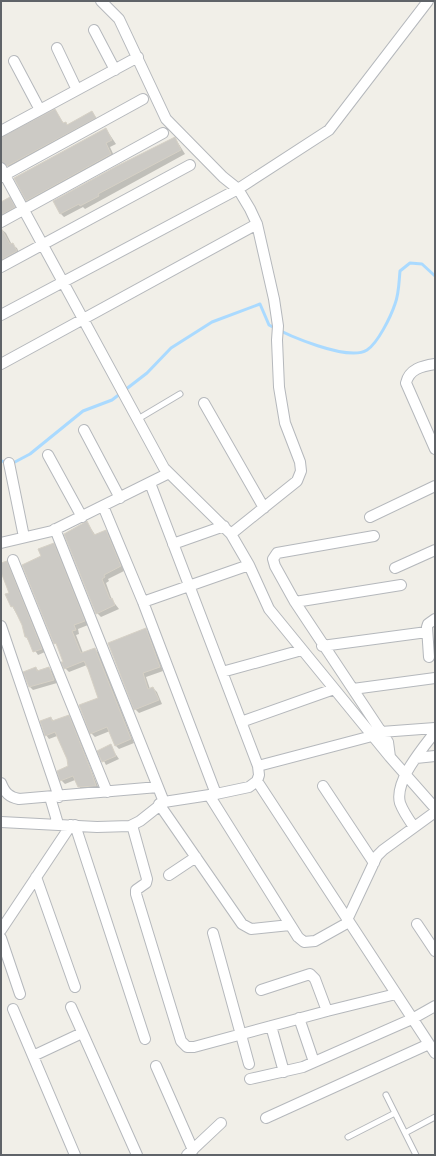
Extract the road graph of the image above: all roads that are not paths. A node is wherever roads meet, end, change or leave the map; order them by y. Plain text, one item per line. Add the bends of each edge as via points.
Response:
1 (101, 1) edge
2 (428, 1) edge
3 (94, 30) dead end
4 (57, 48) dead end
5 (138, 57) junction
6 (14, 61) dead end
7 (115, 70) junction
8 (77, 90) junction
9 (143, 99) dead end
10 (40, 110) junction
11 (1, 129) edge
12 (163, 133) dead end
13 (190, 165) dead end
14 (2, 173) edge
15 (238, 188) junction
16 (24, 210) junction
17 (1, 222) edge
18 (257, 224) junction
19 (43, 244) junction
20 (1, 266) edge
21 (62, 281) junction
22 (1, 315) edge
23 (84, 320) junction
24 (1, 364) edge
25 (435, 364) edge
26 (180, 394) dead end
27 (204, 403) dead end
28 (138, 419) junction
29 (84, 430) dead end
30 (435, 449) edge
31 (48, 455) dead end
32 (9, 463) dead end
33 (169, 473) junction
34 (150, 483) junction
35 (435, 486) edge
36 (120, 498) junction
37 (103, 506) junction
38 (264, 508) junction
39 (82, 517) junction
40 (370, 517) dead end
41 (56, 529) junction
42 (228, 530) junction
43 (374, 536) dead end
44 (24, 537) junction
45 (1, 543) edge
46 (173, 544) junction
47 (435, 550) edge
48 (13, 560) dead end
49 (249, 565) junction
50 (395, 568) dead end
51 (401, 585) dead end
52 (189, 586) junction
53 (143, 602) junction
54 (295, 602) junction
55 (435, 619) edge
56 (1, 626) edge
57 (427, 632) junction
58 (322, 646) junction
59 (302, 650) junction
60 (429, 656) dead end
61 (222, 672) junction
62 (435, 678) edge
63 (334, 689) junction
64 (353, 690) junction
65 (242, 722) junction
66 (435, 728) edge
67 (435, 732) edge
68 (377, 734) junction
69 (435, 756) edge
70 (416, 758) junction
71 (258, 766) junction
72 (406, 774) junction
73 (257, 781) junction
74 (1, 783) edge
75 (323, 786) dead end
76 (158, 787) junction
77 (107, 792) junction
78 (212, 795) junction
79 (55, 797) junction
80 (162, 803) junction
81 (435, 808) edge
82 (435, 812) edge
83 (1, 822) edge
84 (58, 824) junction
85 (73, 825) junction
86 (132, 825) junction
87 (414, 827) junction
88 (196, 857) junction
89 (374, 863) junction
90 (169, 875) dead end
91 (36, 877) junction
92 (348, 921) junction
93 (417, 924) dead end
94 (290, 925) junction
95 (1, 930) edge
96 (213, 933) dead end
97 (1, 938) edge
98 (435, 951) edge
99 (75, 987) dead end
100 (261, 990) dead end
101 (20, 994) dead end
102 (396, 994) junction
103 (435, 1006) edge
104 (71, 1007) dead end
105 (13, 1009) dead end
106 (327, 1011) junction
107 (299, 1018) junction
108 (412, 1019) junction
109 (271, 1026) junction
110 (82, 1033) junction
111 (240, 1034) junction
112 (145, 1039) dead end
113 (429, 1044) junction
114 (435, 1053) edge
115 (33, 1056) junction
116 (314, 1062) junction
117 (249, 1064) dead end
118 (156, 1066) dead end
119 (284, 1072) junction
120 (250, 1079) dead end
121 (386, 1095) dead end
122 (395, 1113) junction
123 (435, 1117) edge
124 (266, 1118) dead end
125 (221, 1123) dead end
126 (405, 1133) junction
127 (348, 1137) dead end
128 (190, 1152) edge
129 (75, 1155) edge
130 (136, 1155) edge
131 (416, 1155) edge

1 - 5 street via 119,19
2 - 15 street via 329,130
3 - 7 street
4 - 8 street
5 - 7 street
5 - 15 street via 166,119 223,177
6 - 10 street
7 - 8 street
8 - 10 street
9 - 14 street
10 - 11 street
12 - 16 street
13 - 19 street
14 - 16 street
15 - 18 street
15 - 21 street
16 - 17 street
16 - 19 street
18 - 23 street
18 - 38 street via 278,326 279,387 285,422 301,471 298,481
19 - 20 street
19 - 21 street
21 - 22 street
21 - 23 street
23 - 24 street
23 - 28 street
25 - 30 street via 419,367 408,376 406,383
26 - 28 lane
27 - 38 street
28 - 33 street
29 - 36 street
31 - 39 street
32 - 44 street
33 - 34 street
33 - 42 street
34 - 36 street
34 - 46 street
35 - 40 street
36 - 37 street
37 - 39 street
37 - 53 street
38 - 42 street
39 - 41 street
41 - 44 street
41 - 76 street
42 - 46 street
42 - 49 street
43 - 54 street via 277,553 274,556 275,566
44 - 45 street
46 - 52 street
47 - 50 street
48 - 77 street
49 - 52 street
49 - 59 street via 269,609
51 - 54 street
52 - 53 street
52 - 61 street
53 - 78 street
54 - 58 street
55 - 57 street via 428,624
56 - 79 street
57 - 58 street
57 - 60 street
58 - 64 street
59 - 61 street
59 - 63 street
61 - 65 street
62 - 64 street
63 - 65 street
63 - 68 street
64 - 68 street
65 - 71 street
66 - 68 street
67 - 70 street
68 - 71 street
68 - 72 street via 390,757
69 - 70 street
70 - 72 street
71 - 73 street
72 - 81 street
72 - 87 street via 399,792 400,802
73 - 78 street via 249,787
73 - 92 street
74 - 79 street via 11,798
75 - 89 street
76 - 77 street
76 - 80 street
77 - 79 street
78 - 80 street
78 - 94 street
79 - 84 street
80 - 86 street
80 - 88 street
82 - 87 street
83 - 84 street
84 - 85 street
85 - 86 street
85 - 91 street
85 - 112 street
86 - 111 street via 147,879 136,890 136,894 181,1041 187,1047 194,1048
87 - 89 street via 383,850
88 - 90 street
88 - 94 street via 246,927 251,929
89 - 92 street
91 - 95 street
91 - 99 street
92 - 94 street via 309,943 304,942
92 - 102 street
93 - 98 street
96 - 111 street
97 - 101 street
100 - 106 street via 310,974 315,979
102 - 106 street
102 - 108 street
103 - 108 street
104 - 110 street
105 - 115 street
106 - 107 street
107 - 109 street
107 - 116 street
108 - 113 street
108 - 116 street
109 - 111 street
109 - 119 street
110 - 115 street
110 - 130 street
111 - 117 street
113 - 114 street
113 - 124 street
115 - 129 street
116 - 119 street
118 - 128 street
119 - 120 street
121 - 122 lane
122 - 126 lane
122 - 127 lane
123 - 126 lane
125 - 128 street
126 - 131 lane

